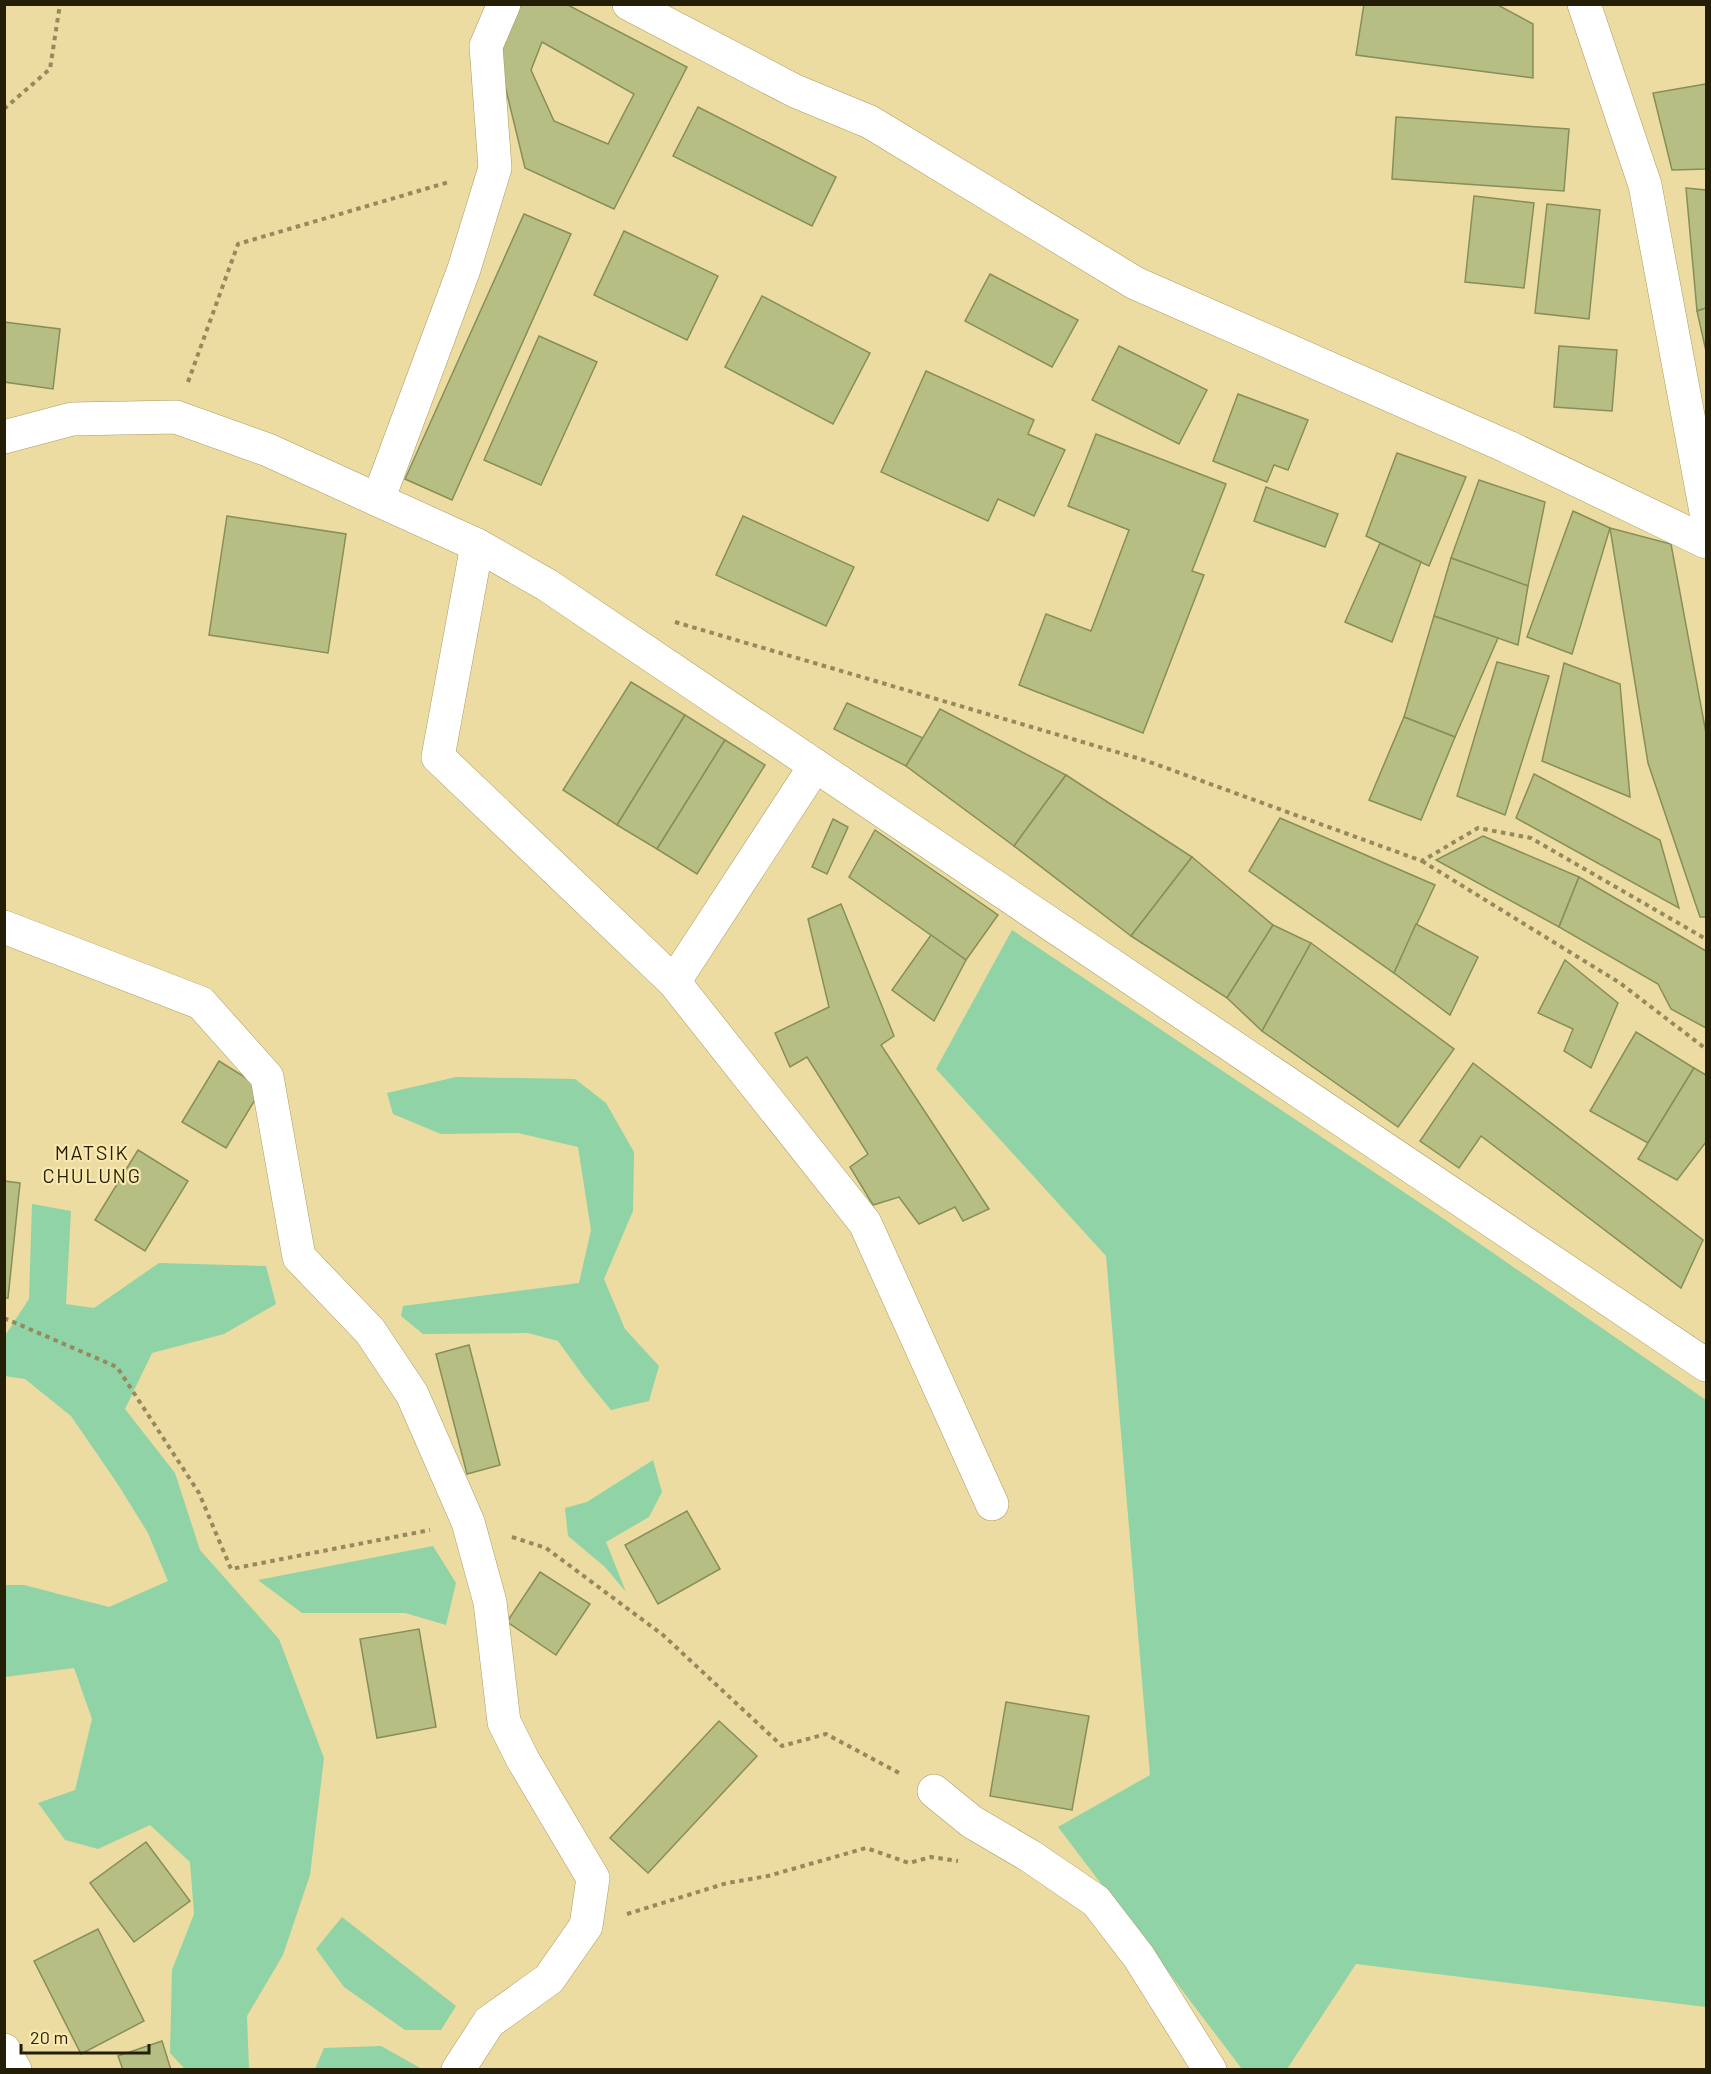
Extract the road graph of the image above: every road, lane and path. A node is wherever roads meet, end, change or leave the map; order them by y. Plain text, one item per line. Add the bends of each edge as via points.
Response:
1 (60, 4) edge
2 (504, 4) edge
3 (629, 4) edge
4 (1584, 4) edge
5 (4, 109) edge
6 (495, 168) junction
7 (176, 417) junction
8 (4, 437) edge
9 (378, 500) junction
10 (1707, 512) edge
11 (1707, 542) edge
12 (477, 545) junction
13 (672, 621) dead end
14 (815, 765) junction
15 (1422, 861) junction
16 (4, 927) edge
17 (1707, 939) edge
18 (674, 981) junction
19 (1707, 1049) edge
20 (1707, 1365) edge
21 (992, 1504) dead end
22 (934, 1791) dead end
23 (965, 1861) dead end
24 (586, 1926) junction
25 (4, 2050) edge
26 (15, 2070) edge
27 (458, 2070) edge
28 (1210, 2070) edge

1 - 5 path via 50,69
2 - 6 street via 486,46
3 - 11 street via 795,91 870,122 1135,283 1508,447
4 - 10 street via 1645,185
6 - 7 path via 238,244
6 - 9 street via 464,269
7 - 8 street via 72,419
7 - 9 street via 268,450
9 - 12 street
12 - 14 street via 547,585
12 - 18 street via 438,757
13 - 15 path via 1147,761
14 - 18 street
14 - 20 street
15 - 17 path via 1478,828 1531,838
15 - 19 path via 1620,983
16 - 24 street via 201,1003 267,1077 299,1257 370,1330 412,1394 468,1522 490,1602 504,1722 593,1878
18 - 21 street via 865,1223
22 - 28 street via 972,1822 1096,1901 1139,1957
23 - 24 path via 931,1857 909,1863 866,1848 768,1876 726,1883
24 - 27 street via 549,1979 489,2022
25 - 26 street

